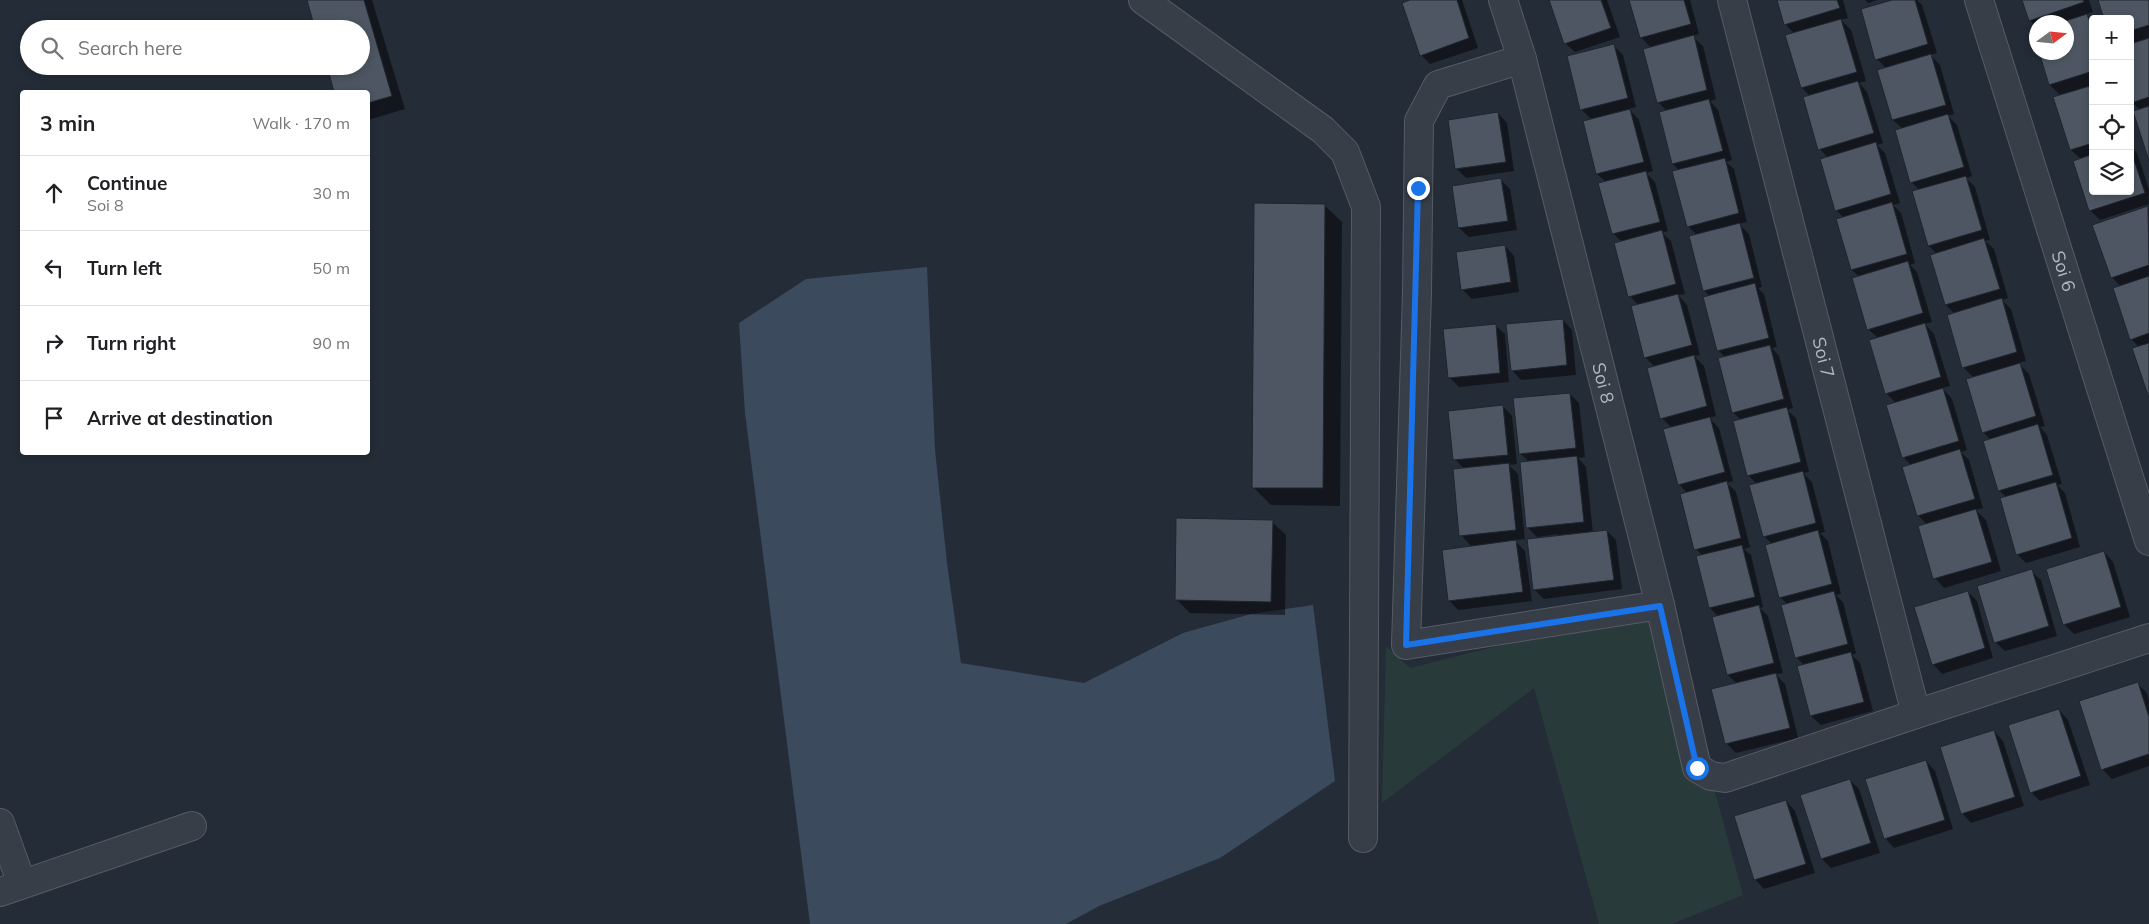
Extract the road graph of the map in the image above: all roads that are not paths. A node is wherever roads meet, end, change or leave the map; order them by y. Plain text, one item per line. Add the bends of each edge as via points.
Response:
1 (1143, 0) edge
2 (1503, 0) edge
3 (1732, 0) edge
4 (1979, 0) edge
5 (1522, 59) junction
6 (2149, 541) edge
7 (1660, 606) junction
8 (2149, 638) edge
9 (1916, 714) junction
10 (0, 823) edge
11 (192, 826) dead end
12 (1363, 838) dead end
13 (11, 888) edge

1 - 12 street via 1323,130 1345,152 1366,207
2 - 5 street, Soi 8
3 - 9 street, Soi 7
4 - 6 street, Soi 6
5 - 7 street, Soi 8
5 - 7 street via 1438,85 1419,121 1406,645
7 - 9 street, Soi 8 via 1697,768 1710,776 1725,778
8 - 9 street
10 - 13 street
11 - 13 street

